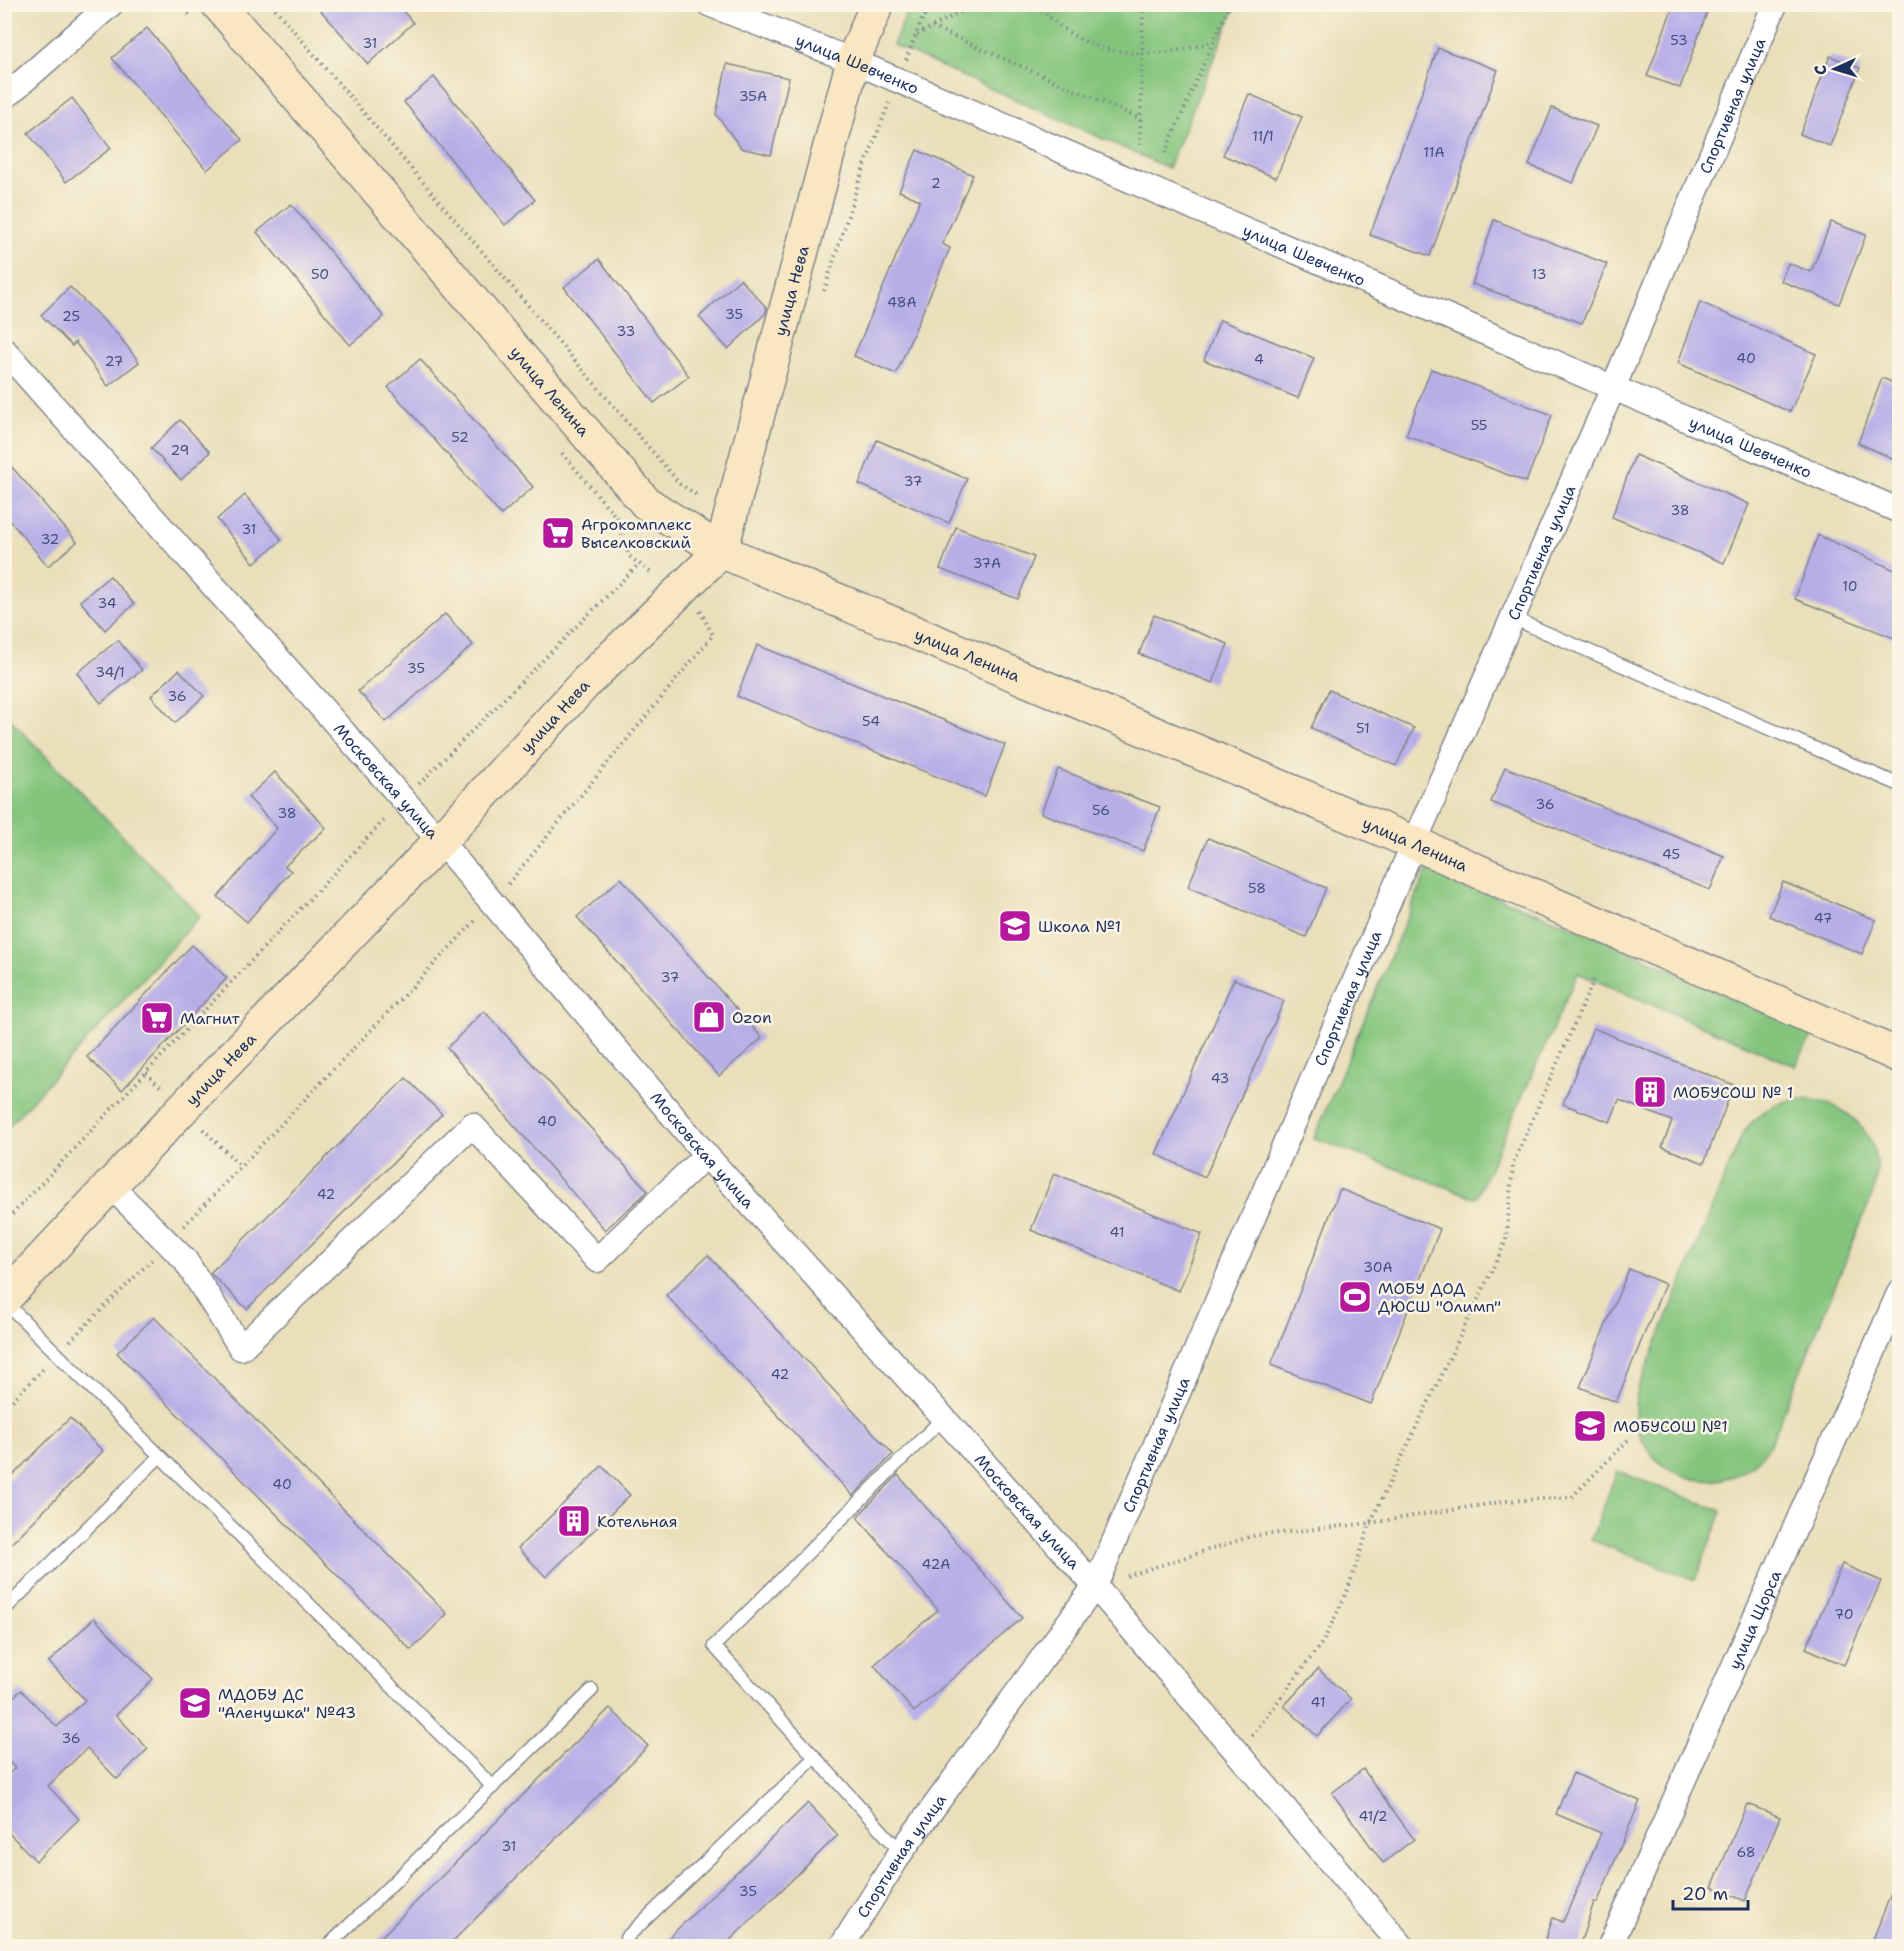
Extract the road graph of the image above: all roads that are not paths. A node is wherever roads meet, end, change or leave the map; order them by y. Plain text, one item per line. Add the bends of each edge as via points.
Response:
1 (111, 4) edge
2 (218, 4) edge
3 (709, 4) edge
4 (877, 4) edge
5 (1775, 4) edge
6 (853, 62) junction
7 (4, 98) edge
8 (4, 350) edge
9 (1613, 388) junction
10 (1899, 510) edge
11 (721, 551) junction
12 (1512, 618) junction
13 (1899, 785) edge
14 (440, 841) junction
15 (1414, 843) junction
16 (1899, 1056) edge
17 (706, 1155) junction
18 (111, 1186) junction
19 (1899, 1291) edge
20 (4, 1300) edge
21 (944, 1417) junction
22 (160, 1456) junction
23 (1095, 1586) junction
24 (4, 1610) edge
25 (592, 1690) dead end
26 (815, 1757) junction
27 (493, 1787) junction
28 (901, 1852) junction
29 (328, 1947) edge
30 (627, 1947) edge
31 (842, 1947) edge
32 (1402, 1947) edge
33 (1610, 1947) edge

1 - 7 street
2 - 11 main road, улица Ленина via 646,503
3 - 6 street, улица Шевченко
4 - 6 main road, улица Нева
5 - 9 street, Спортивная улица
6 - 9 street, улица Шевченко
6 - 11 main road, улица Нева
8 - 14 street, Московская улица
9 - 10 street, улица Шевченко
9 - 12 street, Спортивная улица
11 - 14 main road, улица Нева via 587,681
11 - 15 main road, улица Ленина
12 - 13 lane
12 - 15 street, Спортивная улица
14 - 17 street, Московская улица
14 - 18 main road, улица Нева
15 - 16 main road, улица Ленина
15 - 23 street, Спортивная улица
17 - 18 street via 597,1260 472,1125 241,1348 185,1260
17 - 21 street, Московская улица
18 - 20 main road, улица Нева
19 - 33 street, улица Щорса
20 - 22 lane
21 - 23 street, Московская улица
21 - 26 lane via 714,1646
22 - 24 lane
22 - 27 lane
23 - 28 street, Спортивная улица
23 - 32 street, Московская улица
25 - 27 lane
26 - 28 lane
26 - 30 lane via 626,1938
27 - 29 lane
28 - 31 street, Спортивная улица

